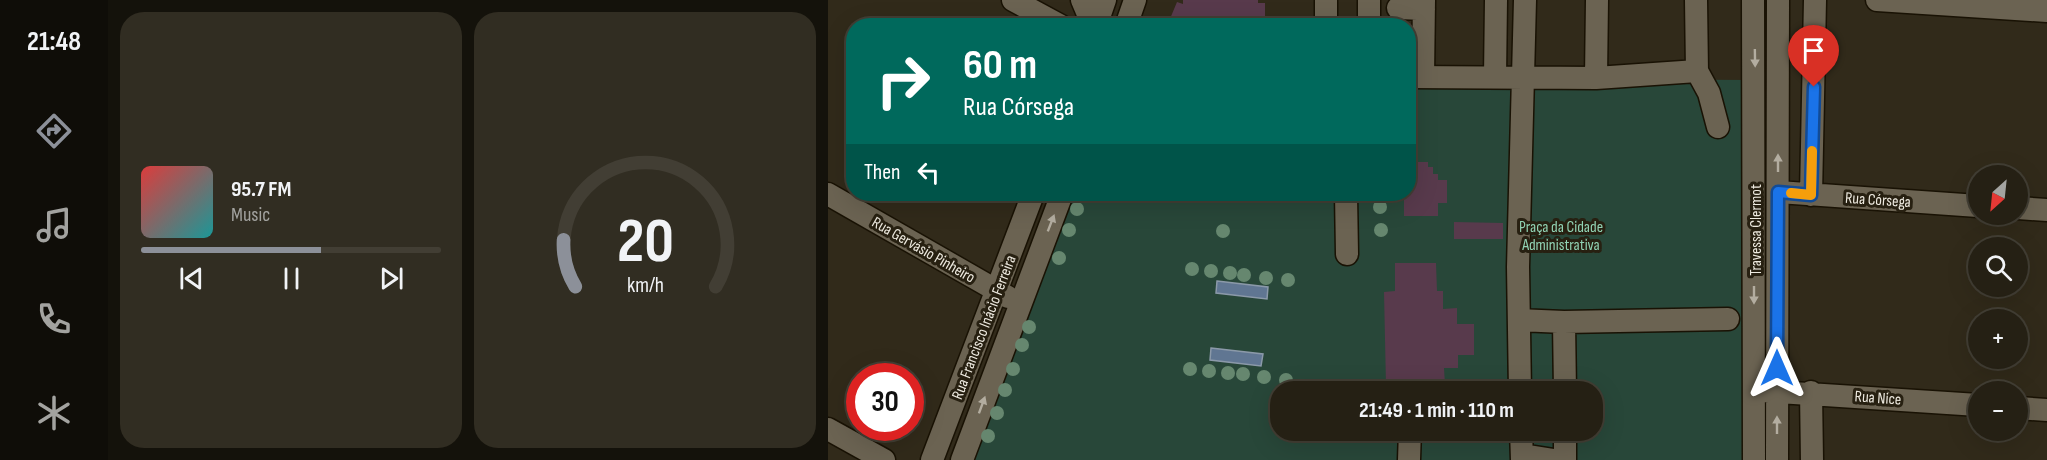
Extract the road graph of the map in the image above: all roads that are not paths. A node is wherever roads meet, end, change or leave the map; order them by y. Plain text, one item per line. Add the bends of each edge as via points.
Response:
1 (1013, 0) edge
2 (1082, 0) edge
3 (1105, 0) edge
4 (1135, 0) edge
5 (1326, 0) edge
6 (1369, 0) edge
7 (1496, 0) edge
8 (1525, 0) edge
9 (1597, 0) edge
10 (1696, 0) edge
11 (1754, 0) edge
12 (1778, 0) edge
13 (1815, 0) edge
14 (1877, 0) edge
15 (1424, 4) edge
16 (1397, 11) edge
17 (2047, 11) edge
18 (1046, 18) edge
19 (1090, 18) edge
20 (1097, 18) edge
21 (1129, 18) edge
22 (1326, 18) edge
23 (1369, 18) edge
24 (1697, 71) junction
25 (1522, 76) junction
26 (1416, 77) edge
27 (1495, 77) junction
28 (1596, 78) junction
29 (1718, 127) dead end
30 (1778, 192) junction
31 (828, 194) edge
32 (1811, 195) junction
33 (1030, 201) edge
34 (1059, 201) edge
35 (1346, 201) edge
36 (1968, 205) edge
37 (2028, 209) edge
38 (2047, 210) edge
39 (1347, 254) dead end
40 (997, 291) junction
41 (1020, 303) junction
42 (1728, 319) dead end
43 (1520, 320) junction
44 (1564, 322) junction
45 (1520, 381) edge
46 (1565, 381) edge
47 (1777, 390) junction
48 (1754, 391) junction
49 (1811, 392) junction
50 (1968, 404) edge
51 (2028, 409) edge
52 (2047, 410) edge
53 (828, 429) edge
54 (1410, 441) edge
55 (1521, 441) edge
56 (1565, 441) edge
57 (1522, 457) edge
58 (884, 460) edge
59 (932, 460) edge
60 (962, 460) edge
61 (1409, 460) edge
62 (1554, 460) edge
63 (1565, 460) edge
64 (1754, 460) edge
65 (1777, 460) edge
66 (1812, 460) edge

1 - 18 street
2 - 19 street
3 - 20 street
4 - 21 street
5 - 22 street
6 - 23 street
7 - 27 street
8 - 25 street
9 - 28 street
10 - 24 street
11 -> 48 street, Travessa Clermot
30 -> 12 street
13 - 32 street
14 - 17 street
15 - 16 street
15 - 26 street
24 - 28 street
24 - 29 street via 1709,93
25 - 27 street
25 - 28 street
25 - 43 street
26 - 27 street
30 - 32 street, Rua Córsega
30 - 47 street
31 - 40 street, Rua Gervásio Pinheiro
32 - 36 street, Rua Córsega
33 - 40 street, Rua Francisco Inácio Ferreira
41 -> 34 street, Rua Francisco Inácio Ferreira
35 - 39 street
37 - 38 street
40 - 41 street, Rua Gervásio Pinheiro
40 - 59 street, Rua Francisco Inácio Ferreira
60 -> 41 street, Rua Francisco Inácio Ferreira
42 - 44 street
43 - 44 street
43 - 45 street
44 - 46 street
47 - 48 street, Rua Nice
47 - 49 street, Rua Nice
65 -> 47 street
48 - 64 street, Travessa Clermot
49 - 50 street, Rua Nice
49 - 66 street
51 - 52 street
53 - 58 street
54 - 61 street
55 - 57 street
56 - 63 street
57 - 62 street

